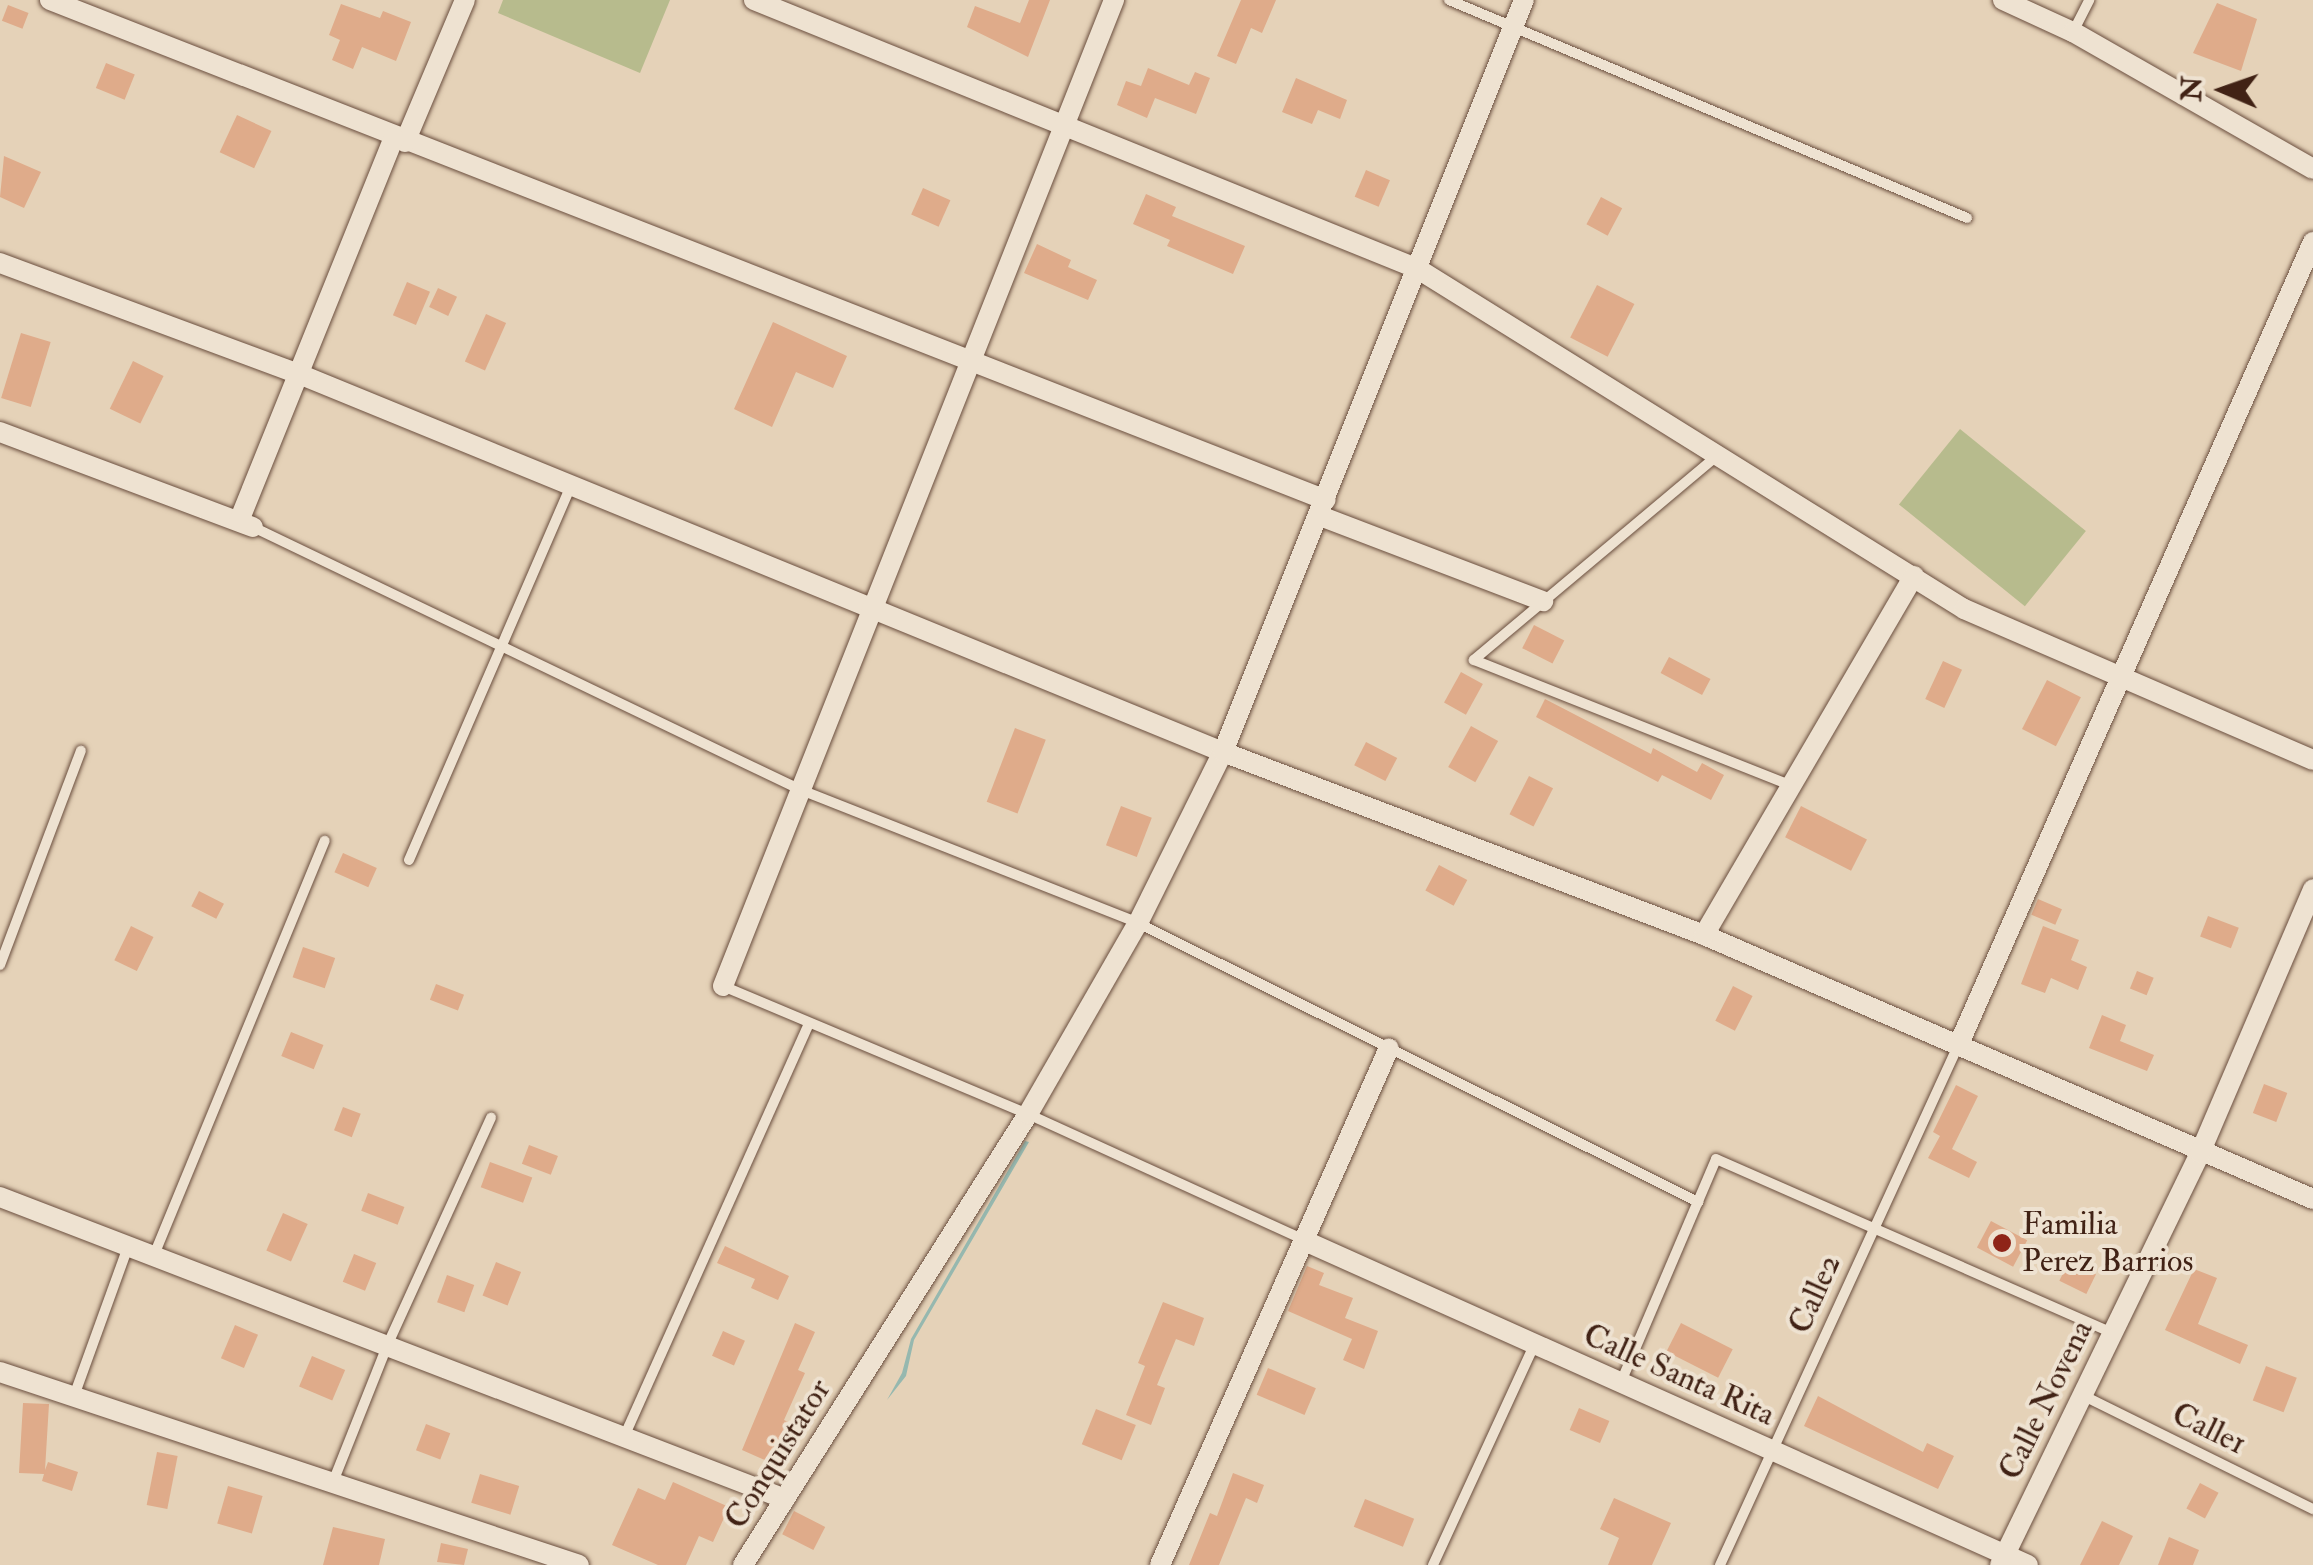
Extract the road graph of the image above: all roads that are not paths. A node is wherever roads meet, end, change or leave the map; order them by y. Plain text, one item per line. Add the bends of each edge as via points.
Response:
1 (50, 0) edge
2 (466, 0) edge
3 (754, 0) edge
4 (1114, 0) edge
5 (1449, 0) edge
6 (1524, 0) edge
7 (2003, 0) edge
8 (2089, 0) edge
9 (1513, 27) junction
10 (2073, 32) junction
11 (1065, 124) junction
12 (400, 140) junction
13 (2313, 168) edge
14 (1967, 218) dead end
15 (2313, 242) edge
16 (0, 263) edge
17 (1418, 268) junction
18 (972, 358) junction
19 (299, 374) junction
20 (0, 432) edge
21 (1718, 454) junction
22 (571, 485) junction
23 (1323, 508) junction
24 (246, 524) junction
25 (1914, 576) junction
26 (1543, 602) junction
27 (873, 609) junction
28 (502, 646) junction
29 (2120, 676) junction
30 (81, 751) dead end
31 (1223, 752) junction
32 (2313, 760) edge
33 (1789, 785) junction
34 (801, 790) junction
35 (325, 841) dead end
36 (409, 860) dead end
37 (2313, 889) edge
38 (1138, 923) junction
39 (1704, 934) junction
40 (0, 965) edge
41 (723, 986) joint
42 (809, 1023) junction
43 (1958, 1046) junction
44 (1389, 1048) junction
45 (1028, 1114) junction
46 (490, 1118) dead end
47 (2200, 1153) junction
48 (0, 1197) edge
49 (2313, 1199) edge
50 (1698, 1202) junction
51 (1871, 1229) junction
52 (1306, 1241) junction
53 (128, 1246) junction
54 (154, 1256) junction
55 (2112, 1333) junction
56 (1535, 1344) junction
57 (386, 1346) junction
58 (0, 1372) edge
59 (1621, 1382) junction
60 (2082, 1395) junction
61 (74, 1396) junction
62 (624, 1437) junction
63 (1772, 1449) junction
64 (333, 1482) junction
65 (785, 1498) junction
66 (2313, 1509) edge
67 (2002, 1560) edge
68 (579, 1565) edge
69 (743, 1565) edge
70 (1160, 1565) edge
71 (1434, 1565) edge
72 (1720, 1565) edge
73 (2028, 1565) edge

1 - 12 street
2 - 12 street
3 - 11 street
4 - 11 street
5 - 9 lane
6 - 9 street, Conquistator
7 - 10 street
8 - 10 lane
9 - 14 lane
9 - 17 street, Conquistator
10 - 13 street
11 - 17 street
11 - 18 street
12 - 18 street
12 - 19 street
15 - 29 street
16 - 19 street
17 - 21 street
17 - 23 street, Conquistator
18 - 23 street
18 - 27 street
19 - 22 street
19 - 24 street
20 - 24 street
21 - 25 street
21 - 26 lane
22 - 27 street
22 - 28 lane
23 - 26 street
23 - 31 street, Conquistator
24 - 28 lane
25 - 29 street via 1964,609
25 - 33 street
26 - 33 lane via 1474,660
27 - 31 street
27 - 34 street
28 - 34 lane
28 - 36 lane
29 - 32 street
29 - 43 street
30 - 40 lane
31 - 38 street, Conquistator
31 - 39 street
33 - 39 street
34 - 38 lane
34 - 41 street
35 - 54 lane
37 - 47 street, Calle Novena
38 - 44 lane
38 - 45 street, Conquistator
39 - 43 street
41 - 42 lane
42 - 45 lane
42 - 62 lane
43 - 47 street
43 - 51 lane, Calle2
44 - 50 lane
44 - 52 street
45 - 52 lane
45 - 65 street, Conquistator
46 - 57 lane
47 - 49 street
47 - 55 street, Calle Novena
48 - 53 street
50 - 51 lane via 1716,1158
50 - 59 lane
51 - 55 lane
51 - 63 lane, Calle2
52 - 56 street, Calle Santa Rita
52 - 70 street
53 - 54 street
53 - 61 lane
54 - 57 street
55 - 60 street, Calle Novena
56 - 59 street, Calle Santa Rita
56 - 71 lane
57 - 62 street
57 - 64 lane
58 - 61 street
59 - 63 street, Calle Santa Rita
60 - 66 lane, Calle1
60 - 67 street, Calle Novena
61 - 64 street
62 - 65 street
63 - 67 street, Calle Santa Rita
63 - 72 lane, Calle2
64 - 68 street
65 - 69 street, Conquistator
67 - 73 street, Calle Santa Rita

